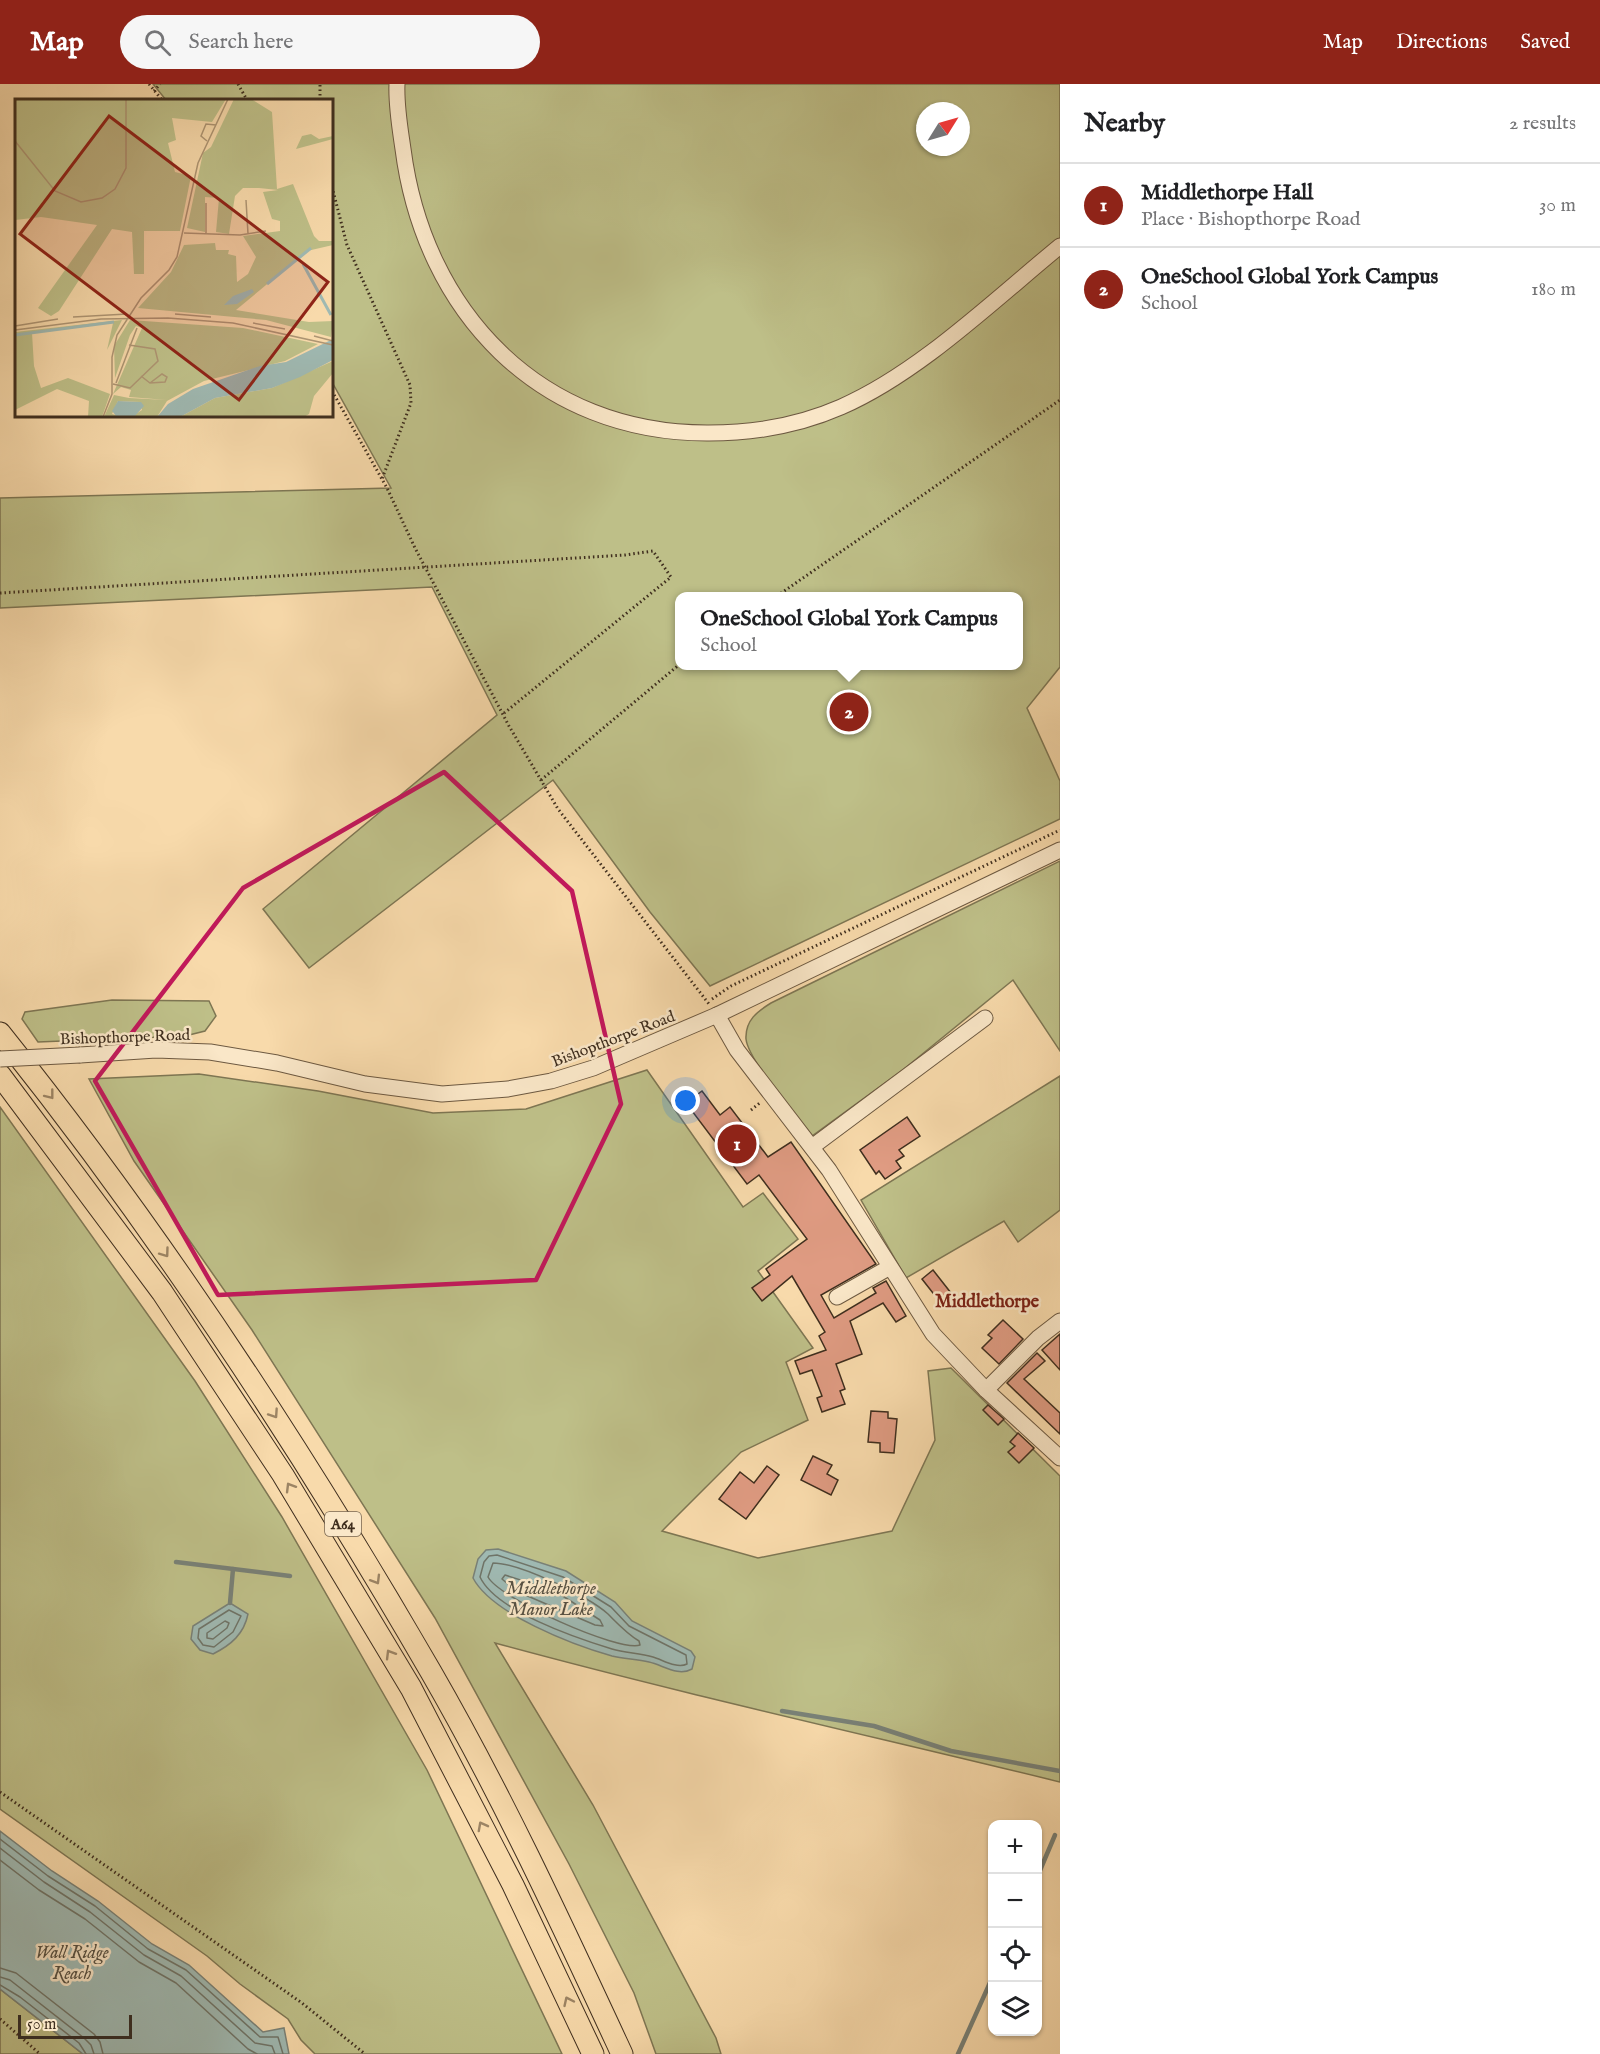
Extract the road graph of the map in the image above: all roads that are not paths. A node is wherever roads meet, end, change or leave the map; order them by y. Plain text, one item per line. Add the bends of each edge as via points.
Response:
1 (397, 84) edge
2 (1060, 246) edge
3 (1060, 850) edge
4 (713, 1008) junction
5 (985, 1018) dead end
6 (0, 1033) edge
7 (0, 1059) edge
8 (0, 1075) edge
9 (812, 1148) junction
10 (890, 1267) junction
11 (837, 1297) dead end
12 (1060, 1321) edge
13 (986, 1390) junction
14 (1060, 1458) edge
15 (593, 2054) edge
16 (622, 2054) edge

1 - 2 street via 407,183 427,242 450,290 476,328 515,367 565,400 613,421 669,433 735,433 790,424 841,407 921,359
3 - 4 street, Bishopthorpe Road
4 - 7 street, Bishopthorpe Road, bridge via 593,1068 508,1089 442,1094 365,1084 210,1052 156,1050
4 - 9 street via 737,1050
5 - 9 street
6 -> 16 highway, A64 via 182,1275 303,1458 443,1695 537,1874
15 -> 8 highway, A64 via 513,1885 411,1688 289,1485 162,1292
9 - 10 street
10 - 11 street
10 - 13 street via 938,1340
12 - 13 street
13 - 14 street

